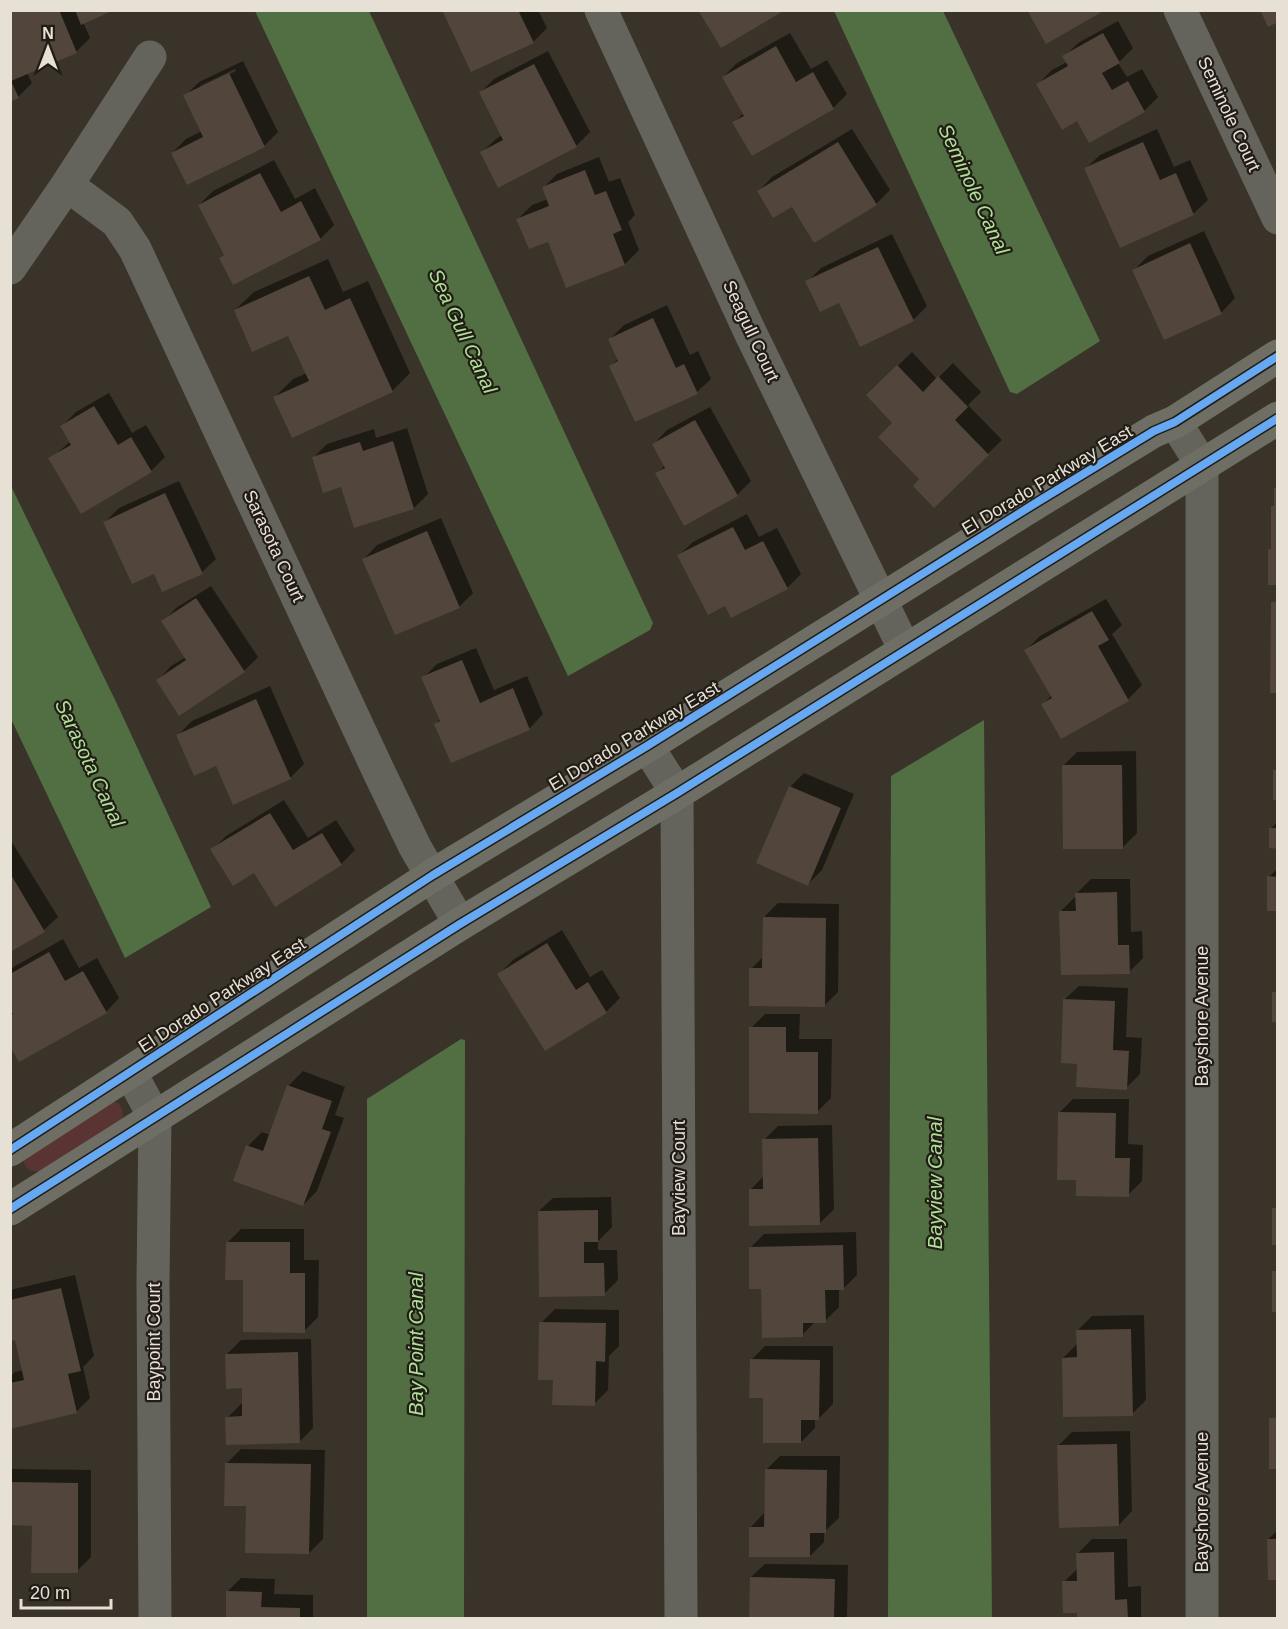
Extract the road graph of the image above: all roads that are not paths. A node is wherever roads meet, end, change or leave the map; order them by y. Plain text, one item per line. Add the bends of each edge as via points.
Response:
1 (602, 10) edge
2 (1180, 10) edge
3 (150, 57) dead end
4 (67, 185) junction
5 (1278, 219) edge
6 (10, 268) edge
7 (1278, 356) edge
8 (1278, 418) edge
9 (1175, 422) junction
10 (1202, 465) junction
11 (881, 600) junction
12 (905, 650) junction
13 (647, 746) junction
14 (677, 793) junction
15 (432, 876) junction
16 (460, 924) junction
17 (130, 1072) junction
18 (155, 1118) junction
19 (10, 1150) edge
20 (10, 1209) edge
21 (155, 1618) edge
22 (681, 1618) edge
23 (1202, 1618) edge

1 - 11 street, Seagull Court via 750,332
2 - 5 street, Seminole Court
3 - 4 street
4 - 6 street
4 - 15 street, Sarasota Court via 117,222 135,249 378,770
7 - 9 street, El Dorado Parkway East
8 - 10 street
9 - 10 street
9 - 11 street, El Dorado Parkway East via 1154,431
10 - 12 street
10 - 23 street, Bayshore Avenue
11 - 12 street, Seagull Court
11 - 13 street, El Dorado Parkway East
12 - 14 street
13 - 14 street
13 - 15 street, El Dorado Parkway East
14 - 16 street
14 - 22 street, Bayview Court
15 - 16 street, Sarasota Court
15 - 17 street, El Dorado Parkway East
16 - 18 street
17 - 18 street, Baypoint Court
17 - 19 street, El Dorado Parkway East
18 - 20 street
18 - 21 street, Baypoint Court

